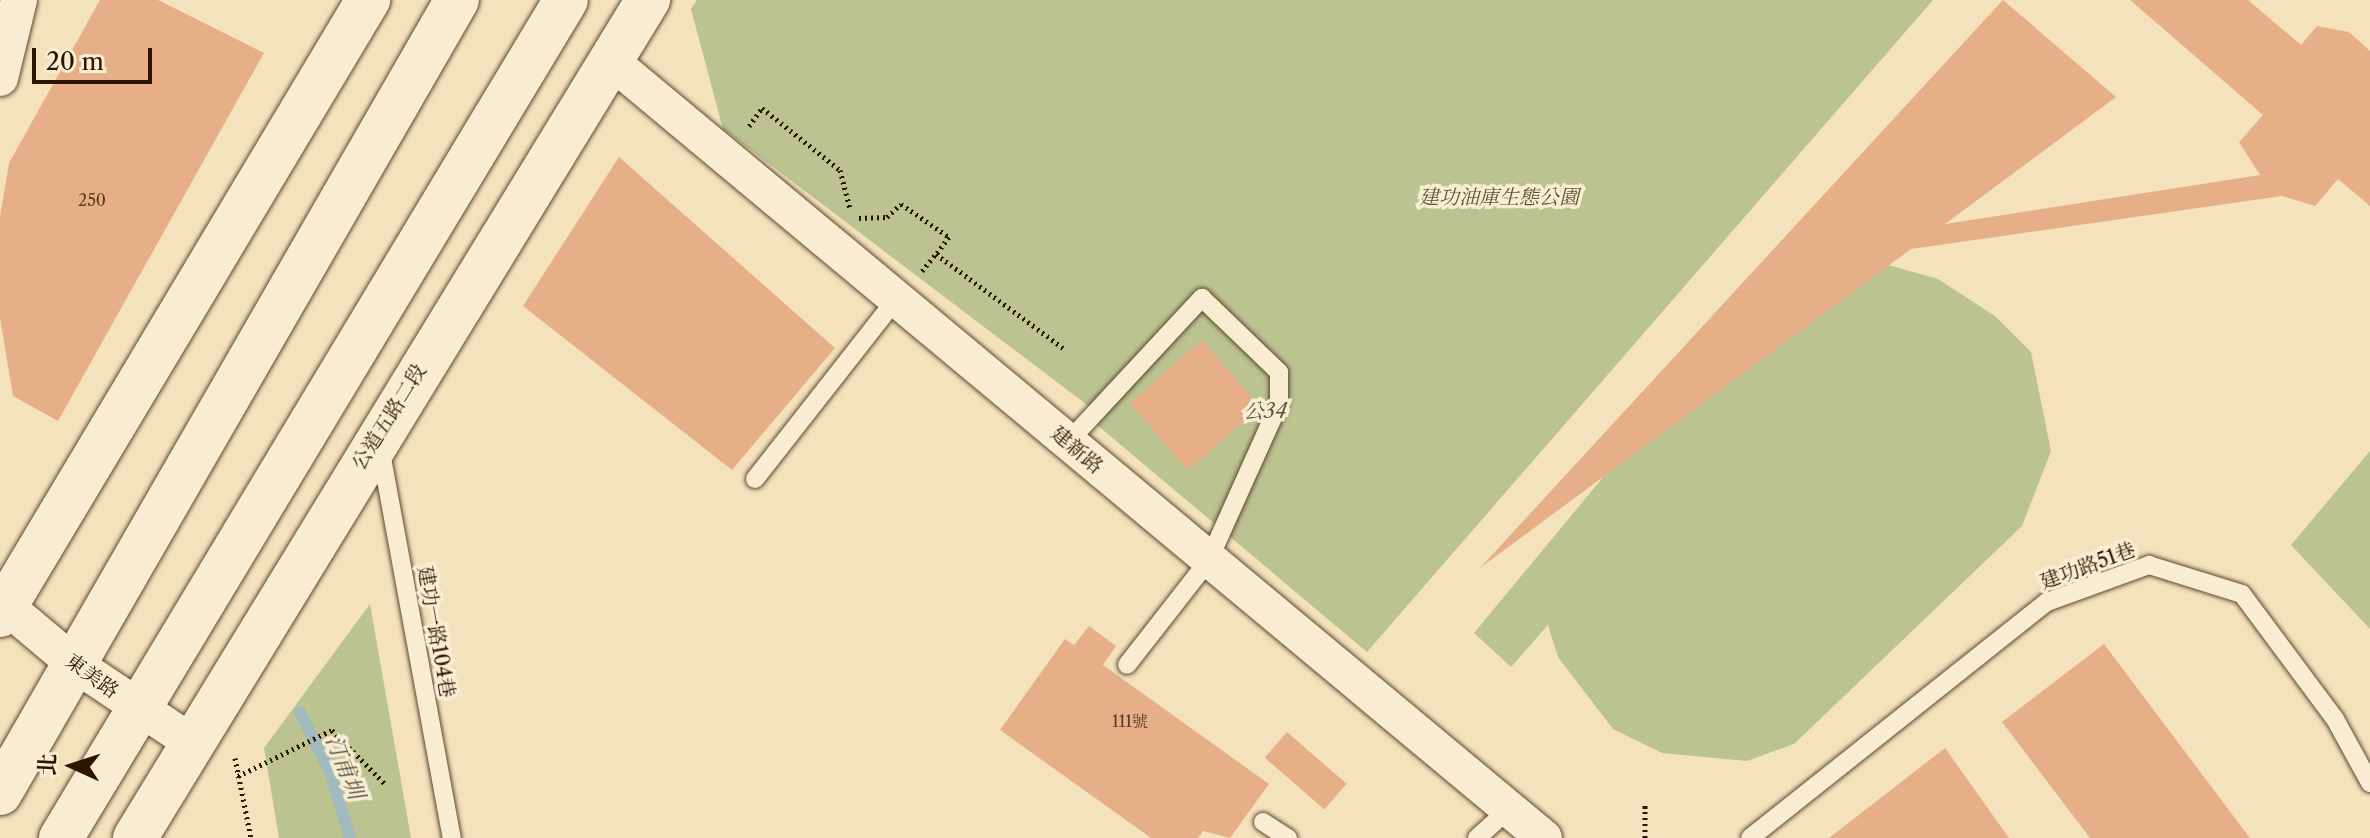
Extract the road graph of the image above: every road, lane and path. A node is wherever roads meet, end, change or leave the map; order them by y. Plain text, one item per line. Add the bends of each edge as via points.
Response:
1 (19, 0) edge
2 (368, 0) edge
3 (457, 0) edge
4 (566, 0) edge
5 (648, 0) edge
6 (611, 61) junction
7 (0, 78) edge
8 (746, 131) dead end
9 (936, 254) junction
10 (907, 287) junction
11 (1063, 348) dead end
12 (378, 434) junction
13 (1068, 442) junction
14 (755, 479) dead end
15 (1209, 560) junction
16 (1, 609) edge
17 (76, 665) junction
18 (1127, 665) dead end
19 (136, 708) junction
20 (191, 742) junction
21 (235, 758) dead end
22 (238, 776) junction
23 (2370, 783) edge
24 (385, 784) dead end
25 (0, 793) edge
26 (1645, 805) dead end
27 (1509, 809) junction
28 (1263, 822) dead end
29 (61, 838) edge
30 (135, 838) edge
31 (251, 838) edge
32 (452, 838) edge
33 (1288, 838) edge
34 (1477, 838) edge
35 (1544, 838) edge
36 (1645, 838) edge
37 (1750, 838) edge

1 - 7 street
2 - 16 street
3 - 17 street
4 - 19 street
5 - 6 street, 公道五路二段
6 - 10 street, 建新路
6 - 12 street, 公道五路二段
8 - 9 path via 762,108 840,170 851,219 887,217 901,204 949,237
9 - 10 path
9 - 11 path
10 - 13 street, 建新路
10 - 14 lane
12 - 20 street, 公道五路二段
12 - 32 lane, 建功一路104巷
13 - 15 street, 建新路
13 - 15 lane via 1202,298 1279,372 1279,404
15 - 18 lane
15 - 27 street, 建新路
16 - 17 street, 東美路
17 - 19 street, 東美路
17 - 25 street
19 - 20 street, 東美路
19 - 29 street
20 - 30 street, 公道五路二段
21 - 22 path
22 - 24 path via 332,730
22 - 31 path
23 - 37 lane, 建功路51巷 via 2335,719 2242,594 2149,565 2047,602
26 - 36 path
27 - 34 lane
27 - 35 street, 建新路
28 - 33 lane

